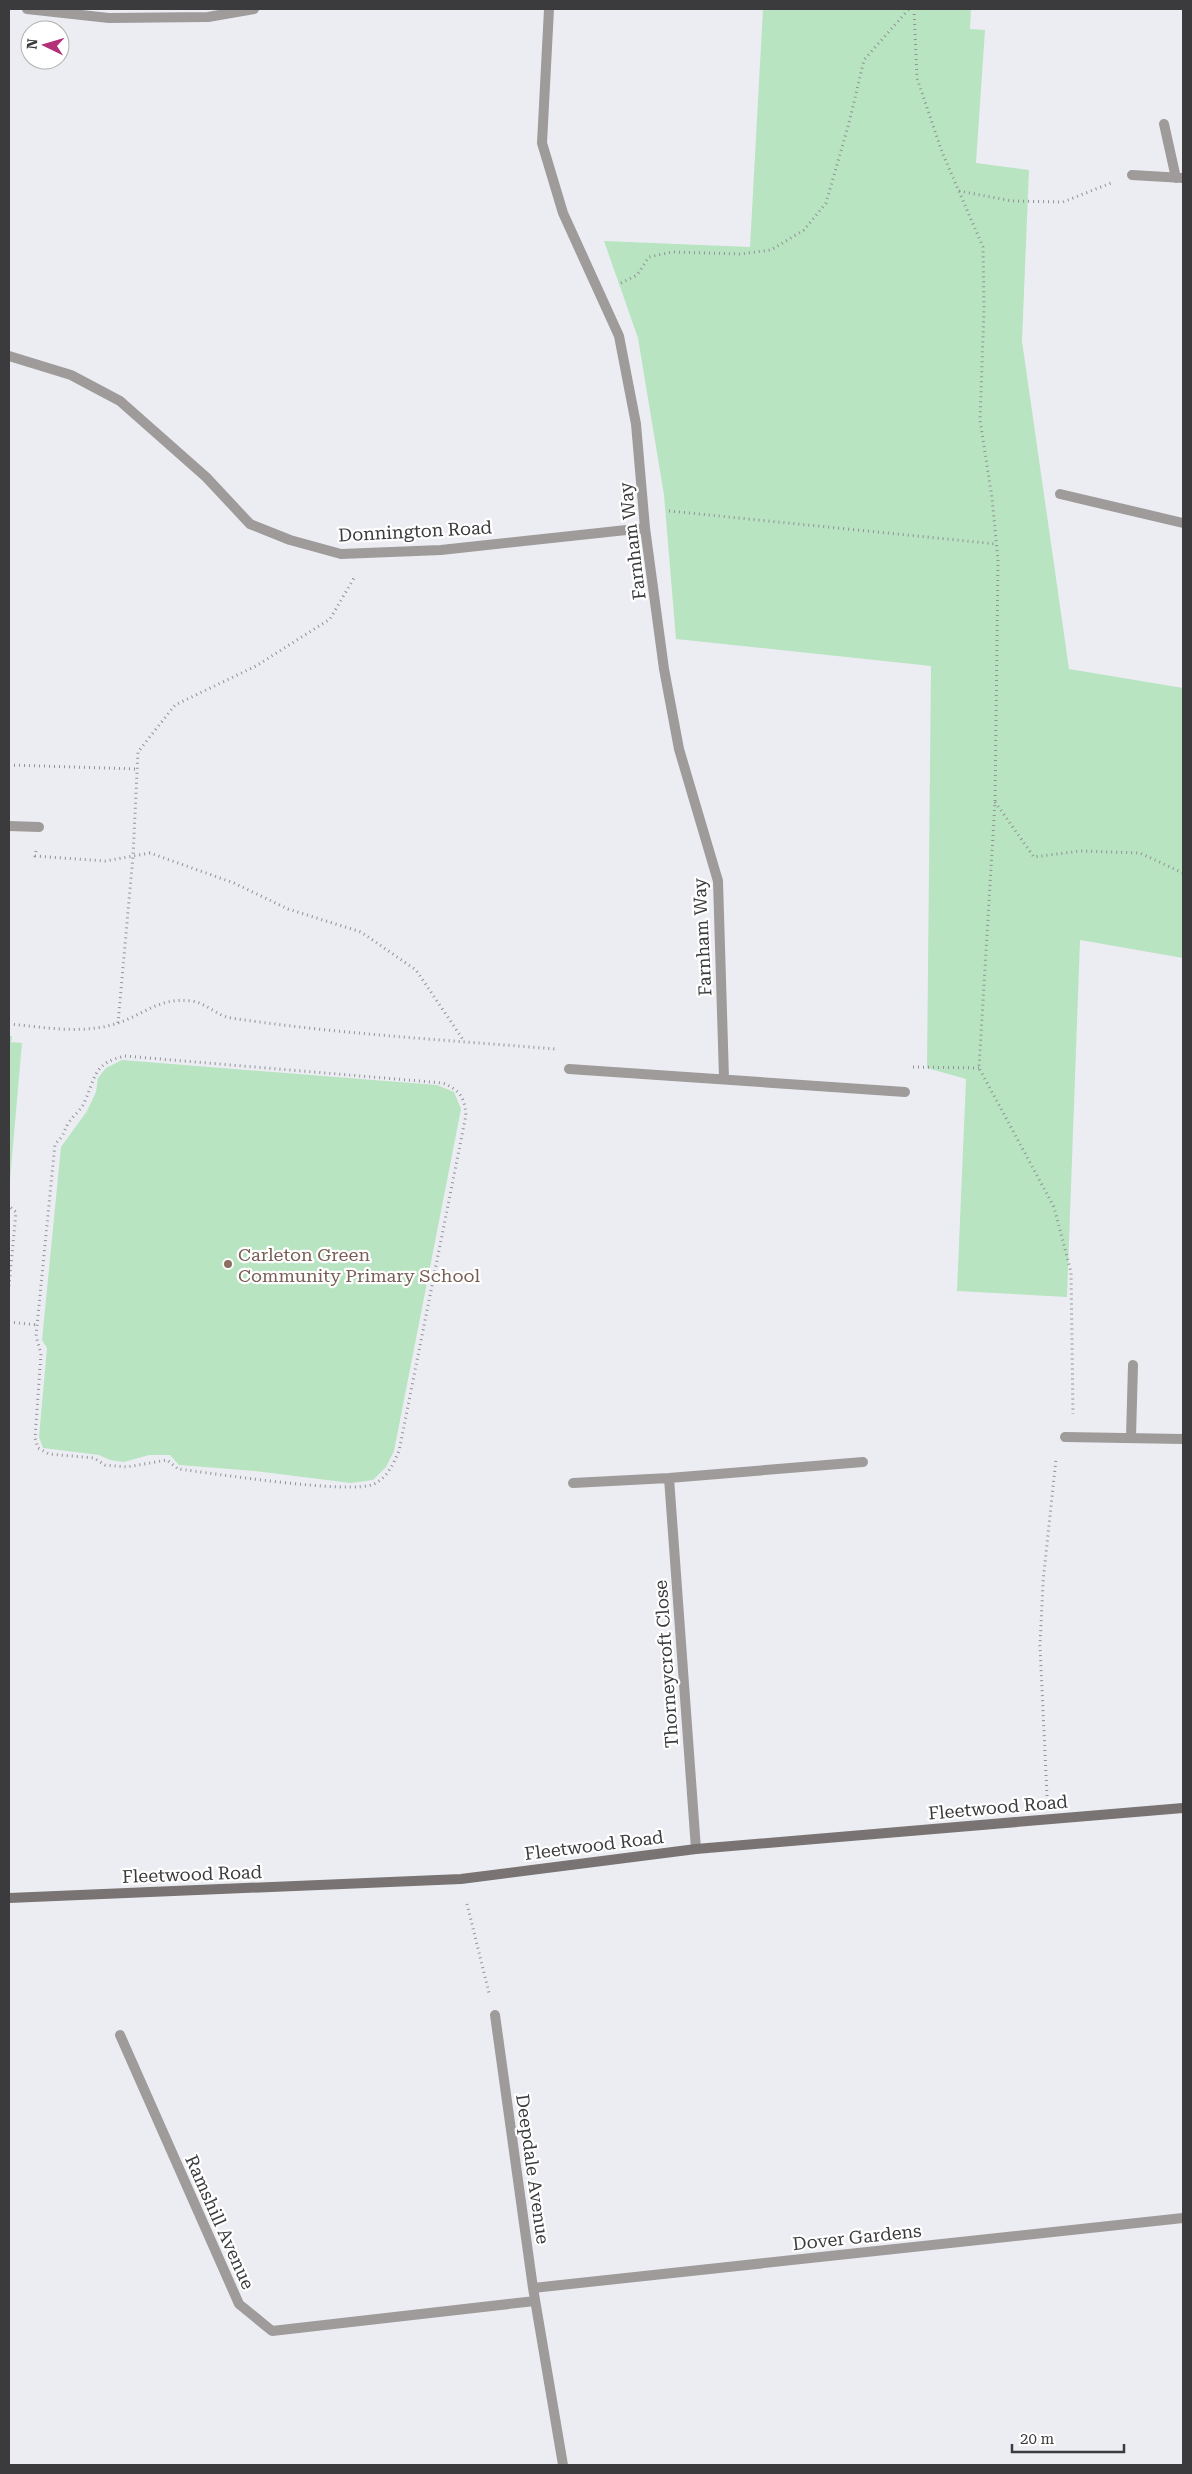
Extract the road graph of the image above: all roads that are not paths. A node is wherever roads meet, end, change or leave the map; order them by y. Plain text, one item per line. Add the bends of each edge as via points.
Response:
1 (27, 9) edge
2 (254, 9) edge
3 (549, 9) edge
4 (1164, 124) dead end
5 (1132, 175) road end
6 (1179, 178) edge
7 (9, 356) edge
8 (1060, 494) dead end
9 (1183, 523) edge
10 (645, 528) junction
11 (9, 826) edge
12 (39, 827) road end
13 (569, 1069) road end
14 (724, 1078) junction
15 (905, 1092) dead end
16 (1133, 1365) dead end
17 (1131, 1437) junction
18 (1069, 1438) road end
19 (1183, 1439) edge
20 (863, 1462) dead end
21 (669, 1478) junction
22 (573, 1483) dead end
23 (1183, 1808) edge
24 (696, 1849) junction
25 (9, 1898) edge
26 (495, 2015) road end
27 (120, 2036) dead end
28 (1183, 2218) edge
29 (533, 2288) junction
30 (535, 2301) junction
31 (563, 2465) edge

1 - 2 street via 109,18 208,17
3 - 10 street, Farnham Way via 542,143 563,212 619,336 636,424
4 - 6 street
5 - 6 street
7 - 10 street, Donnington Road via 71,375 120,401 206,477 250,524 290,540 341,554 440,550
8 - 9 street
10 - 14 street, Farnham Way via 664,669 679,749 718,881
11 - 12 street
13 - 14 street
14 - 15 street
16 - 17 street
17 - 18 street
17 - 19 street
20 - 21 street
21 - 22 street
21 - 24 street, Thorneycroft Close
23 - 24 main road, Fleetwood Road
24 - 25 main road, Fleetwood Road via 461,1879
26 - 29 street, Deepdale Avenue
27 - 30 street, Ramshill Avenue via 239,2304 272,2331
28 - 29 street, Dover Gardens
29 - 30 street, Deepdale Avenue
30 - 31 street, Deepdale Avenue

